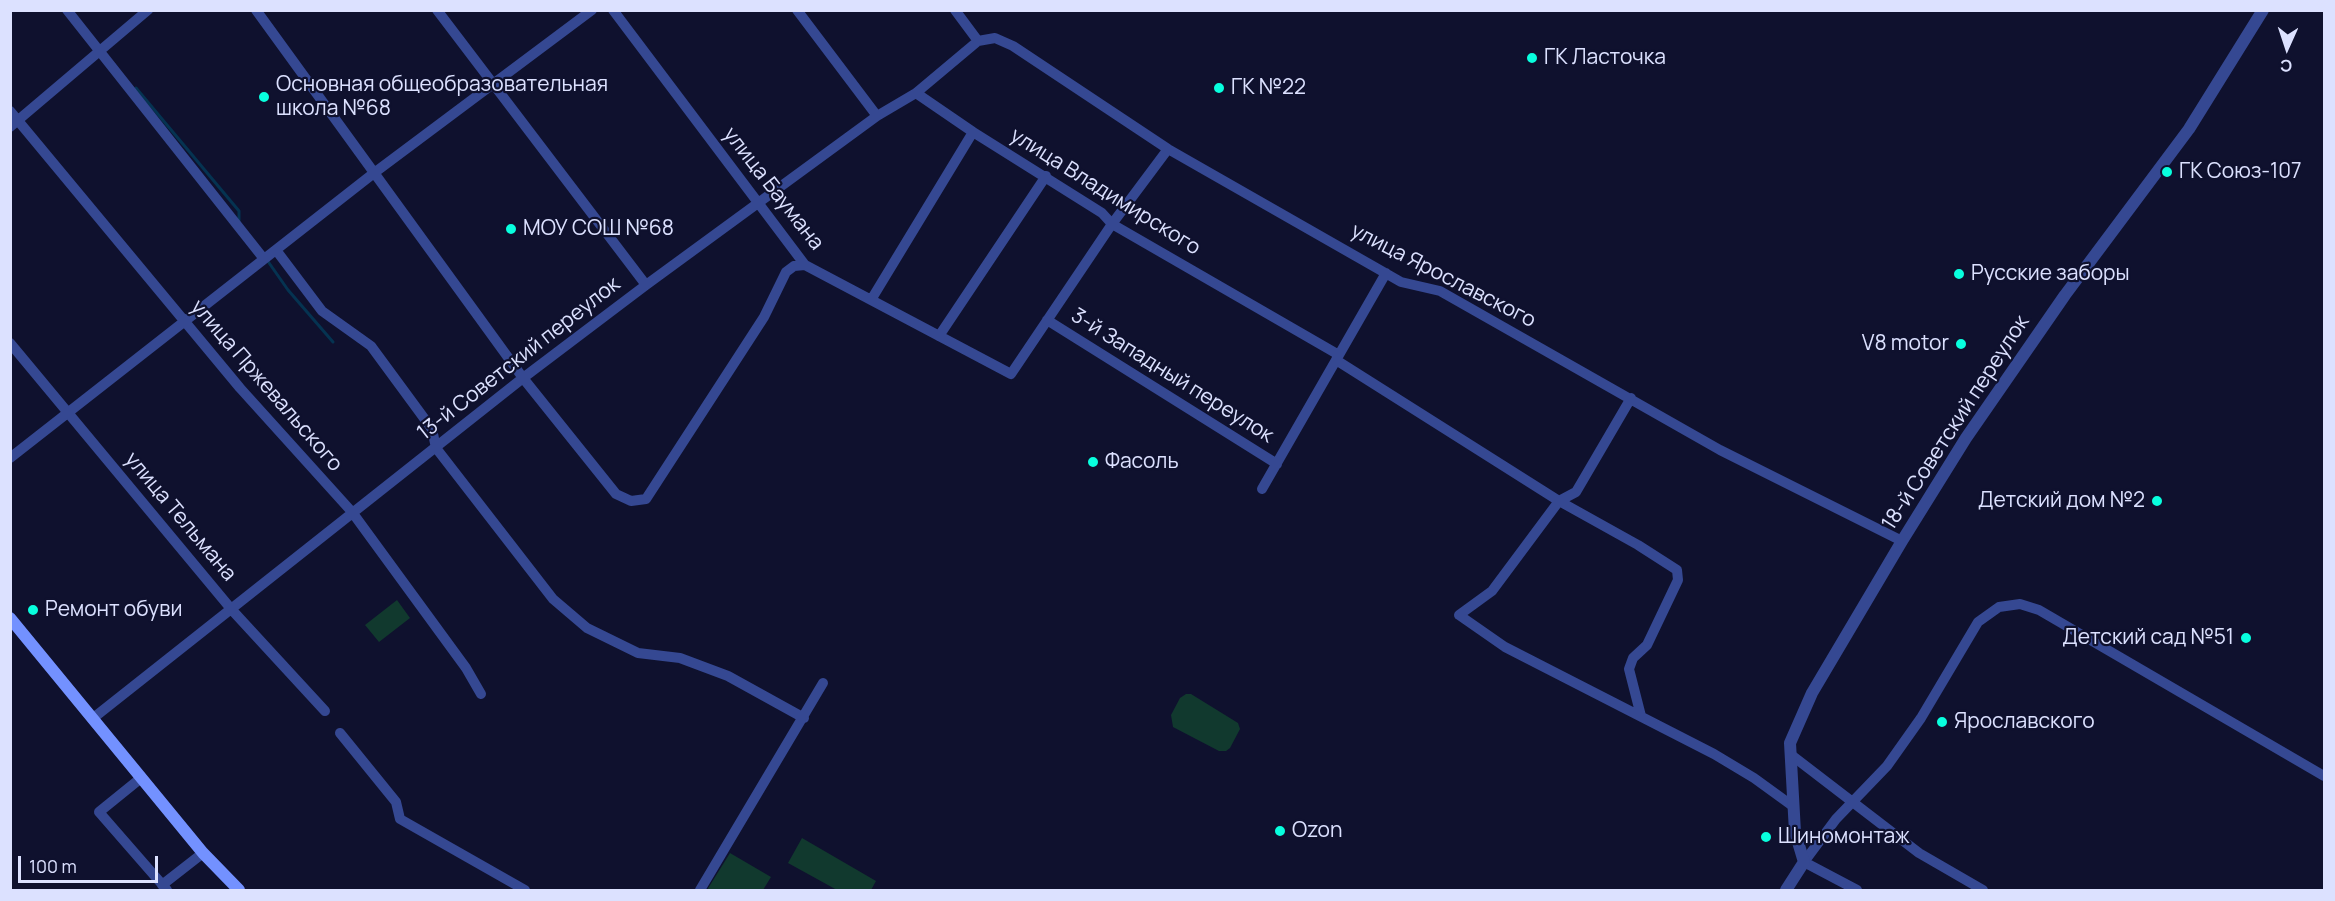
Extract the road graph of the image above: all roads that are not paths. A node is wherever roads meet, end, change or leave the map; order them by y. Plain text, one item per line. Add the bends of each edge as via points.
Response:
1 (67, 10) edge
2 (148, 10) edge
3 (256, 10) edge
4 (437, 10) edge
5 (592, 10) edge
6 (613, 10) edge
7 (797, 10) edge
8 (955, 10) edge
9 (2263, 10) edge
10 (978, 41) junction
11 (99, 50) junction
12 (494, 83) junction
13 (916, 93) junction
14 (10, 111) edge
15 (876, 116) junction
16 (14, 124) edge
17 (973, 132) junction
18 (1168, 149) junction
19 (374, 173) junction
20 (1046, 176) junction
21 (756, 203) junction
22 (1112, 224) junction
23 (276, 250) junction
24 (264, 259) junction
25 (805, 265) junction
26 (1386, 273) junction
27 (646, 285) junction
28 (872, 300) junction
29 (1047, 320) junction
30 (185, 323) junction
31 (939, 336) junction
32 (10, 343) edge
33 (1337, 358) junction
34 (523, 378) junction
35 (1631, 398) junction
36 (67, 413) junction
37 (436, 448) junction
38 (10, 458) edge
39 (1277, 464) junction
40 (1262, 489) dead end
41 (1559, 501) junction
42 (352, 512) junction
43 (1902, 541) junction
44 (232, 610) junction
45 (10, 618) edge
46 (824, 683) dead end
47 (482, 694) dead end
48 (325, 711) dead end
49 (1641, 716) junction
50 (804, 718) junction
51 (92, 719) junction
52 (340, 733) dead end
53 (1790, 754) junction
54 (2325, 776) edge
55 (141, 778) junction
56 (1853, 801) junction
57 (1794, 807) junction
58 (203, 853) junction
59 (1804, 862) junction
60 (164, 888) edge
61 (239, 891) edge
62 (525, 891) edge
63 (700, 891) edge
64 (1786, 891) edge
65 (1857, 891) edge
66 (1983, 891) edge

1 - 11 street
2 - 11 street
3 - 19 street
4 - 12 street
5 - 12 street
6 - 21 street, улица Баумана
7 - 15 street
8 - 10 street
9 - 43 street, 18-й Советский переулок via 2190,129 2014,368
10 - 13 street, 13-й Советский переулок
10 - 18 street, улица Ярославского via 995,38 1013,46
11 - 16 street
11 - 24 street
12 - 19 street
12 - 27 street
13 - 15 street, 13-й Советский переулок
13 - 17 street, улица Владимирского
14 - 16 street, улица Пржевальского
15 - 21 street, 13-й Советский переулок
16 - 30 street, улица Пржевальского
17 - 20 street, улица Владимирского
17 - 28 street
18 - 22 street
18 - 26 street, улица Ярославского
19 - 23 street
19 - 34 street
20 - 22 street, улица Владимирского via 1102,213
20 - 31 street
21 - 25 street, улица Баумана
21 - 27 street, 13-й Советский переулок
22 - 29 street
22 - 33 street, улица Владимирского
23 - 24 street
23 - 37 street via 322,311 370,346 432,429
24 - 30 street
25 - 28 street, улица Баумана
25 - 34 street via 786,272 764,317 646,499 631,501 616,494
26 - 33 street
26 - 35 street, улица Ярославского via 1401,282 1440,291
27 - 34 street, 13-й Советский переулок
28 - 31 street, улица Баумана
29 - 31 street, улица Баумана via 1011,374
29 - 39 street, 3-й Западный переулок
30 - 36 street
30 - 42 street, улица Пржевальского
32 - 36 street, улица Тельмана
33 - 39 street
33 - 41 street, улица Владимирского
34 - 37 street, 13-й Советский переулок
35 - 41 street via 1576,492
35 - 43 street, улица Ярославского via 1720,450
36 - 38 street
36 - 44 street, улица Тельмана
37 - 42 street, 13-й Советский переулок
37 - 50 street via 553,599 587,628 638,653 680,658 728,676
39 - 40 street
41 - 49 street, улица Владимирского via 1677,570 1678,580 1647,645 1633,657 1629,669
41 - 49 street via 1492,591 1459,615 1505,647
42 - 44 street, 13-й Советский переулок
42 - 47 street, улица Пржевальского
43 - 53 street, 18-й Советский переулок via 1812,693 1790,743
44 - 48 street, улица Тельмана
44 - 51 street, 13-й Советский переулок
45 - 51 main road
46 - 50 street
49 - 57 street via 1754,778
50 - 63 street
51 - 55 main road
52 - 62 street via 396,802 400,819
53 - 56 street
53 - 57 street, 18-й Советский переулок
54 - 56 street via 2039,610 2020,604 1999,607 1978,622 1905,742
55 - 58 main road
55 - 60 street via 99,812
56 - 59 street
56 - 66 street via 1919,853
57 - 59 street, 18-й Советский переулок via 1795,832
58 - 60 street
58 - 61 main road
59 - 64 street
59 - 65 street

